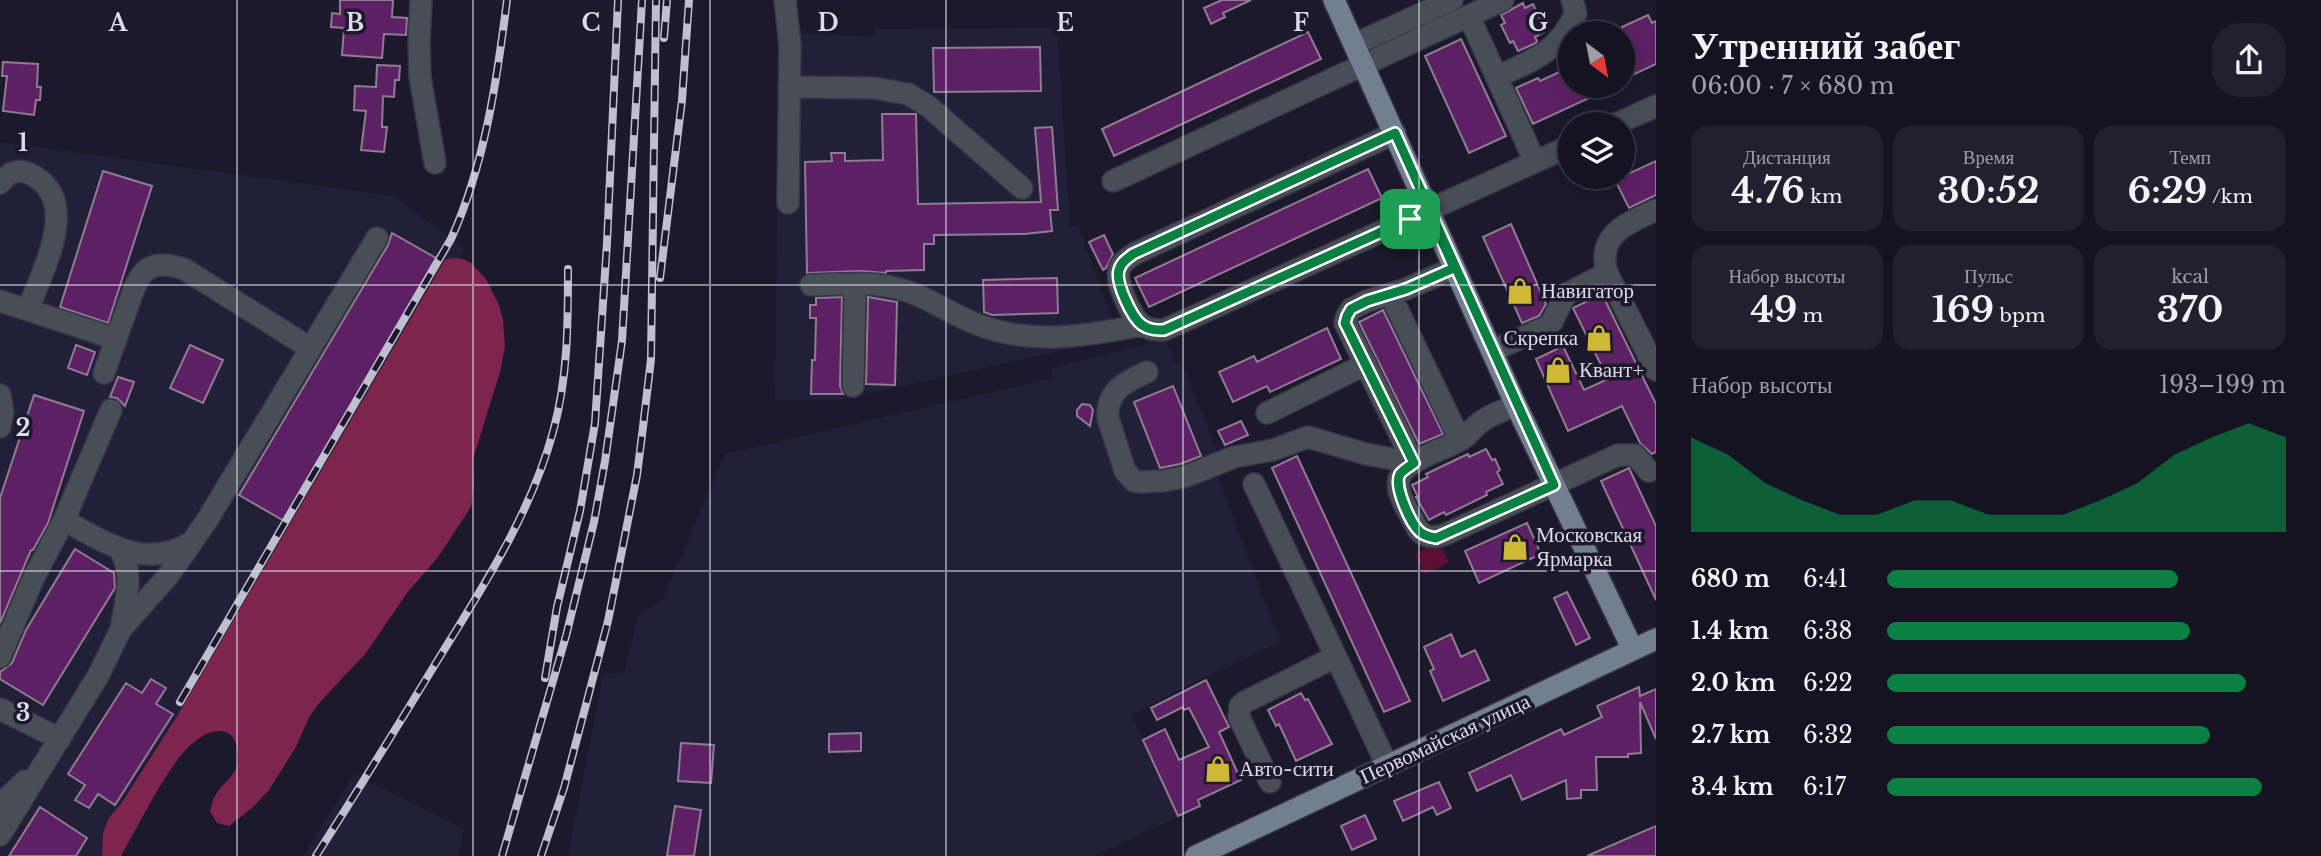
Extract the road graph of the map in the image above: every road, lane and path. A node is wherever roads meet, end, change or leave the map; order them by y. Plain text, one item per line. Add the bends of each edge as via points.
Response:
1 (421, 0) edge
2 (785, 0) edge
3 (1334, 0) edge
4 (1452, 0) edge
5 (1503, 0) edge
6 (1572, 0) edge
7 (1469, 16) junction
8 (1354, 44) junction
9 (1364, 65) junction
10 (1496, 77) junction
11 (789, 87) junction
12 (1656, 106) edge
13 (1635, 115) edge
14 (1395, 133) junction
15 (1558, 151) edge
16 (1535, 162) junction
17 (435, 163) dead end
18 (1113, 181) dead end
19 (0, 183) edge
20 (1023, 188) dead end
21 (788, 202) dead end
22 (1656, 210) edge
23 (1429, 211) junction
24 (377, 238) dead end
25 (1454, 268) junction
26 (1607, 273) junction
27 (811, 285) dead end
28 (855, 285) junction
29 (1390, 294) junction
30 (0, 301) edge
31 (28, 310) junction
32 (1142, 325) junction
33 (116, 339) junction
34 (310, 348) junction
35 (1492, 351) junction
36 (1366, 364) junction
37 (1656, 370) edge
38 (1147, 372) dead end
39 (104, 373) dead end
40 (853, 386) dead end
41 (0, 395) edge
42 (1516, 405) junction
43 (111, 410) dead end
44 (1266, 413) dead end
45 (0, 427) edge
46 (1461, 440) junction
47 (1414, 463) junction
48 (1654, 475) edge
49 (1254, 484) dead end
50 (1554, 485) junction
51 (64, 520) junction
52 (192, 542) junction
53 (120, 550) junction
54 (121, 629) junction
55 (1656, 639) edge
56 (1633, 650) junction
57 (0, 657) edge
58 (1335, 657) junction
59 (0, 709) edge
60 (60, 739) junction
61 (44, 763) junction
62 (1388, 767) junction
63 (1270, 782) dead end
64 (0, 804) edge
65 (0, 835) edge
66 (1196, 856) edge

1 - 17 street via 420,77
2 - 11 street
3 - 8 main road
4 - 8 street
5 - 7 street
6 - 10 street via 1576,13 1555,46
7 - 9 street
7 - 10 street
8 - 9 main road
9 - 14 main road
9 - 18 street
10 - 16 street
11 - 20 street via 874,88 908,94
11 - 21 street
12 - 13 street
14 - 23 main road
14 - 32 street via 1123,261 1119,283
15 - 16 street
16 - 23 street
19 - 31 street via 10,173 29,173 55,202 56,232
22 - 26 street via 1614,234 1606,254
23 - 25 main road
23 - 32 street via 1164,330
24 - 34 street
25 - 29 street
25 - 35 main road
26 - 35 street via 1564,295 1557,316 1546,327
26 - 37 street
27 - 28 street
28 - 32 street via 894,287 975,324 1021,335 1084,336
28 - 40 street
29 - 36 street via 1351,309 1347,316 1345,323
29 - 46 street
30 - 31 street
31 - 33 street
33 - 34 street via 141,273 171,265
33 - 39 street
34 - 52 street
35 - 42 main road
36 - 44 street
36 - 47 street
38 - 47 street via 1121,385 1108,409 1125,471 1134,481 1175,480 1234,457 1308,437
41 - 45 street
42 - 46 street via 1479,423
42 - 50 main road
43 - 51 street
46 - 47 street
47 - 50 street via 1400,474 1400,493 1417,530 1436,538
48 - 50 street via 1640,459 1624,454
49 - 58 street
50 - 56 main road
51 - 53 street
51 - 57 street
52 - 53 street via 164,553
52 - 54 street
53 - 54 street via 129,572
54 - 60 street
55 - 56 main road, Первомайская улица
56 - 62 main road, Первомайская улица
58 - 62 street
58 - 63 street via 1240,706 1239,718
59 - 60 street
60 - 61 street
61 - 64 street
61 - 65 street
62 - 66 main road, Первомайская улица

